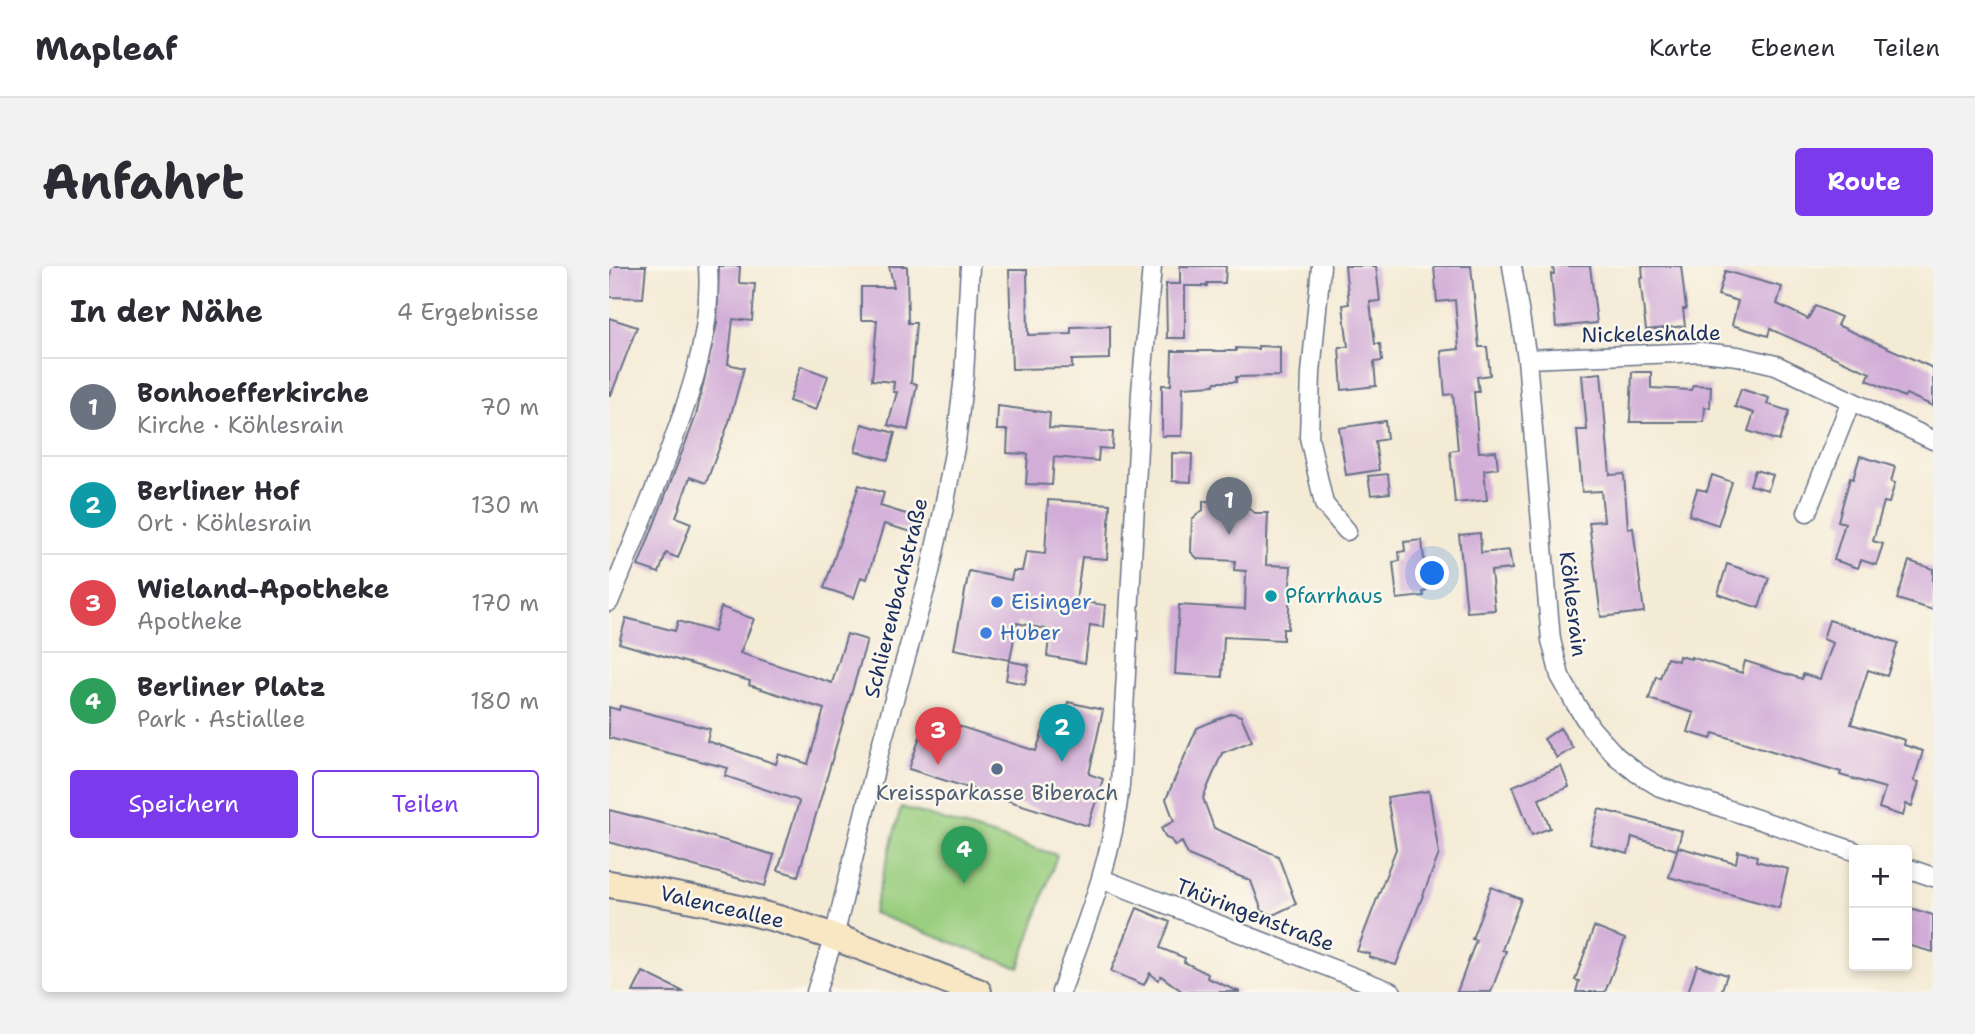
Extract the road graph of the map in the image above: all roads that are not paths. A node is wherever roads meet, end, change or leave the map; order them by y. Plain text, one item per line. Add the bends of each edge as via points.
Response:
1 (708, 266) edge
2 (970, 266) edge
3 (1152, 266) edge
4 (1321, 266) edge
5 (1512, 266) edge
6 (1527, 359) junction
7 (1851, 401) junction
8 (1933, 440) edge
9 (1807, 512) dead end
10 (1347, 531) dead end
11 (609, 602) edge
12 (1849, 849) edge
13 (1912, 870) edge
14 (1933, 877) edge
15 (1102, 879) junction
16 (609, 884) edge
17 (834, 937) junction
18 (816, 992) edge
19 (978, 992) edge
20 (1061, 992) edge
21 (1392, 992) edge

1 - 11 street via 703,349 683,416
2 - 17 street, Schlierenbachstraße via 963,389 944,507
3 - 15 street via 1120,785
4 - 10 street via 1309,436 1324,504
5 - 6 street, Köhlesrain
6 - 7 street, Nickeleshalde via 1702,352 1738,356 1776,365
6 - 12 street, Köhlesrain via 1551,640 1560,676 1591,728 1616,756 1660,787
7 - 8 street, Nickeleshalde
7 - 9 street
13 - 14 street
15 - 20 street
15 - 21 street, Thüringenstraße
16 - 17 street, Valenceallee via 780,919
17 - 18 street, Schlierenbachstraße
17 - 19 street, Valenceallee

